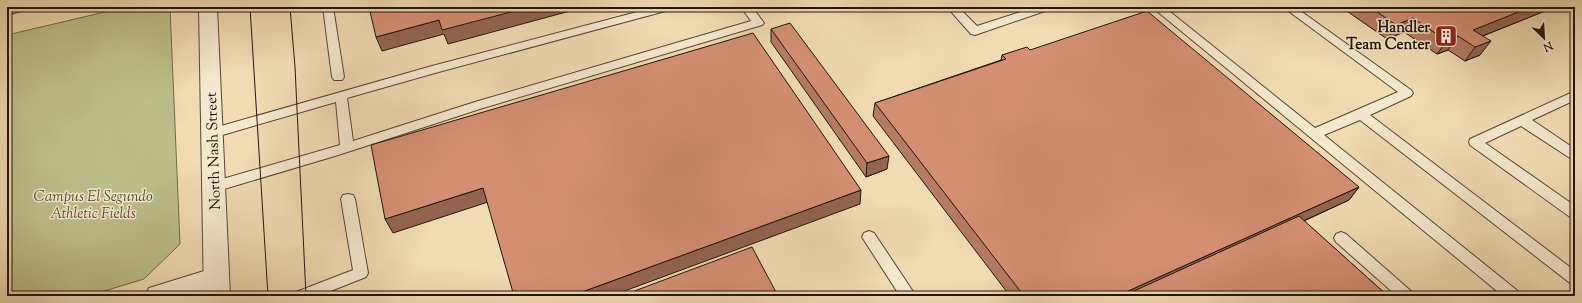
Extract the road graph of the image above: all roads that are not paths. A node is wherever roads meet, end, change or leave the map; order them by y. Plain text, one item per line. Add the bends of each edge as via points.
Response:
1 (14, 7) edge
2 (208, 7) edge
3 (328, 7) edge
4 (669, 7) edge
5 (746, 7) edge
6 (952, 7) edge
7 (1048, 7) edge
8 (1157, 7) edge
9 (1288, 7) edge
10 (7, 8) edge
11 (338, 77) dead end
12 (1575, 95) edge
13 (341, 96) junction
14 (1361, 114) junction
15 (1522, 120) junction
16 (212, 133) junction
17 (1314, 134) junction
18 (347, 147) junction
19 (1575, 155) edge
20 (214, 187) junction
21 (348, 199) dead end
22 (1575, 213) edge
23 (869, 237) dead end
24 (1341, 238) dead end
25 (1575, 279) edge
26 (217, 287) edge
27 (158, 296) edge
28 (301, 296) edge
29 (908, 296) edge
30 (1407, 296) edge
31 (1514, 296) edge

1 - 10 street
2 - 16 street, North Nash Street
3 - 11 lane
4 - 13 lane
5 - 18 lane via 758,23 462,110
6 - 7 lane via 975,31
8 - 17 lane
9 - 14 lane via 1407,93
12 - 15 lane
13 - 16 lane
13 - 18 lane
14 - 17 lane
14 - 25 lane
15 - 19 lane
15 - 22 lane via 1475,142
16 - 20 street, North Nash Street
17 - 31 lane
18 - 20 lane
20 - 26 street, North Nash Street
21 - 28 lane via 362,272
23 - 29 lane
24 - 30 lane
26 - 27 street

